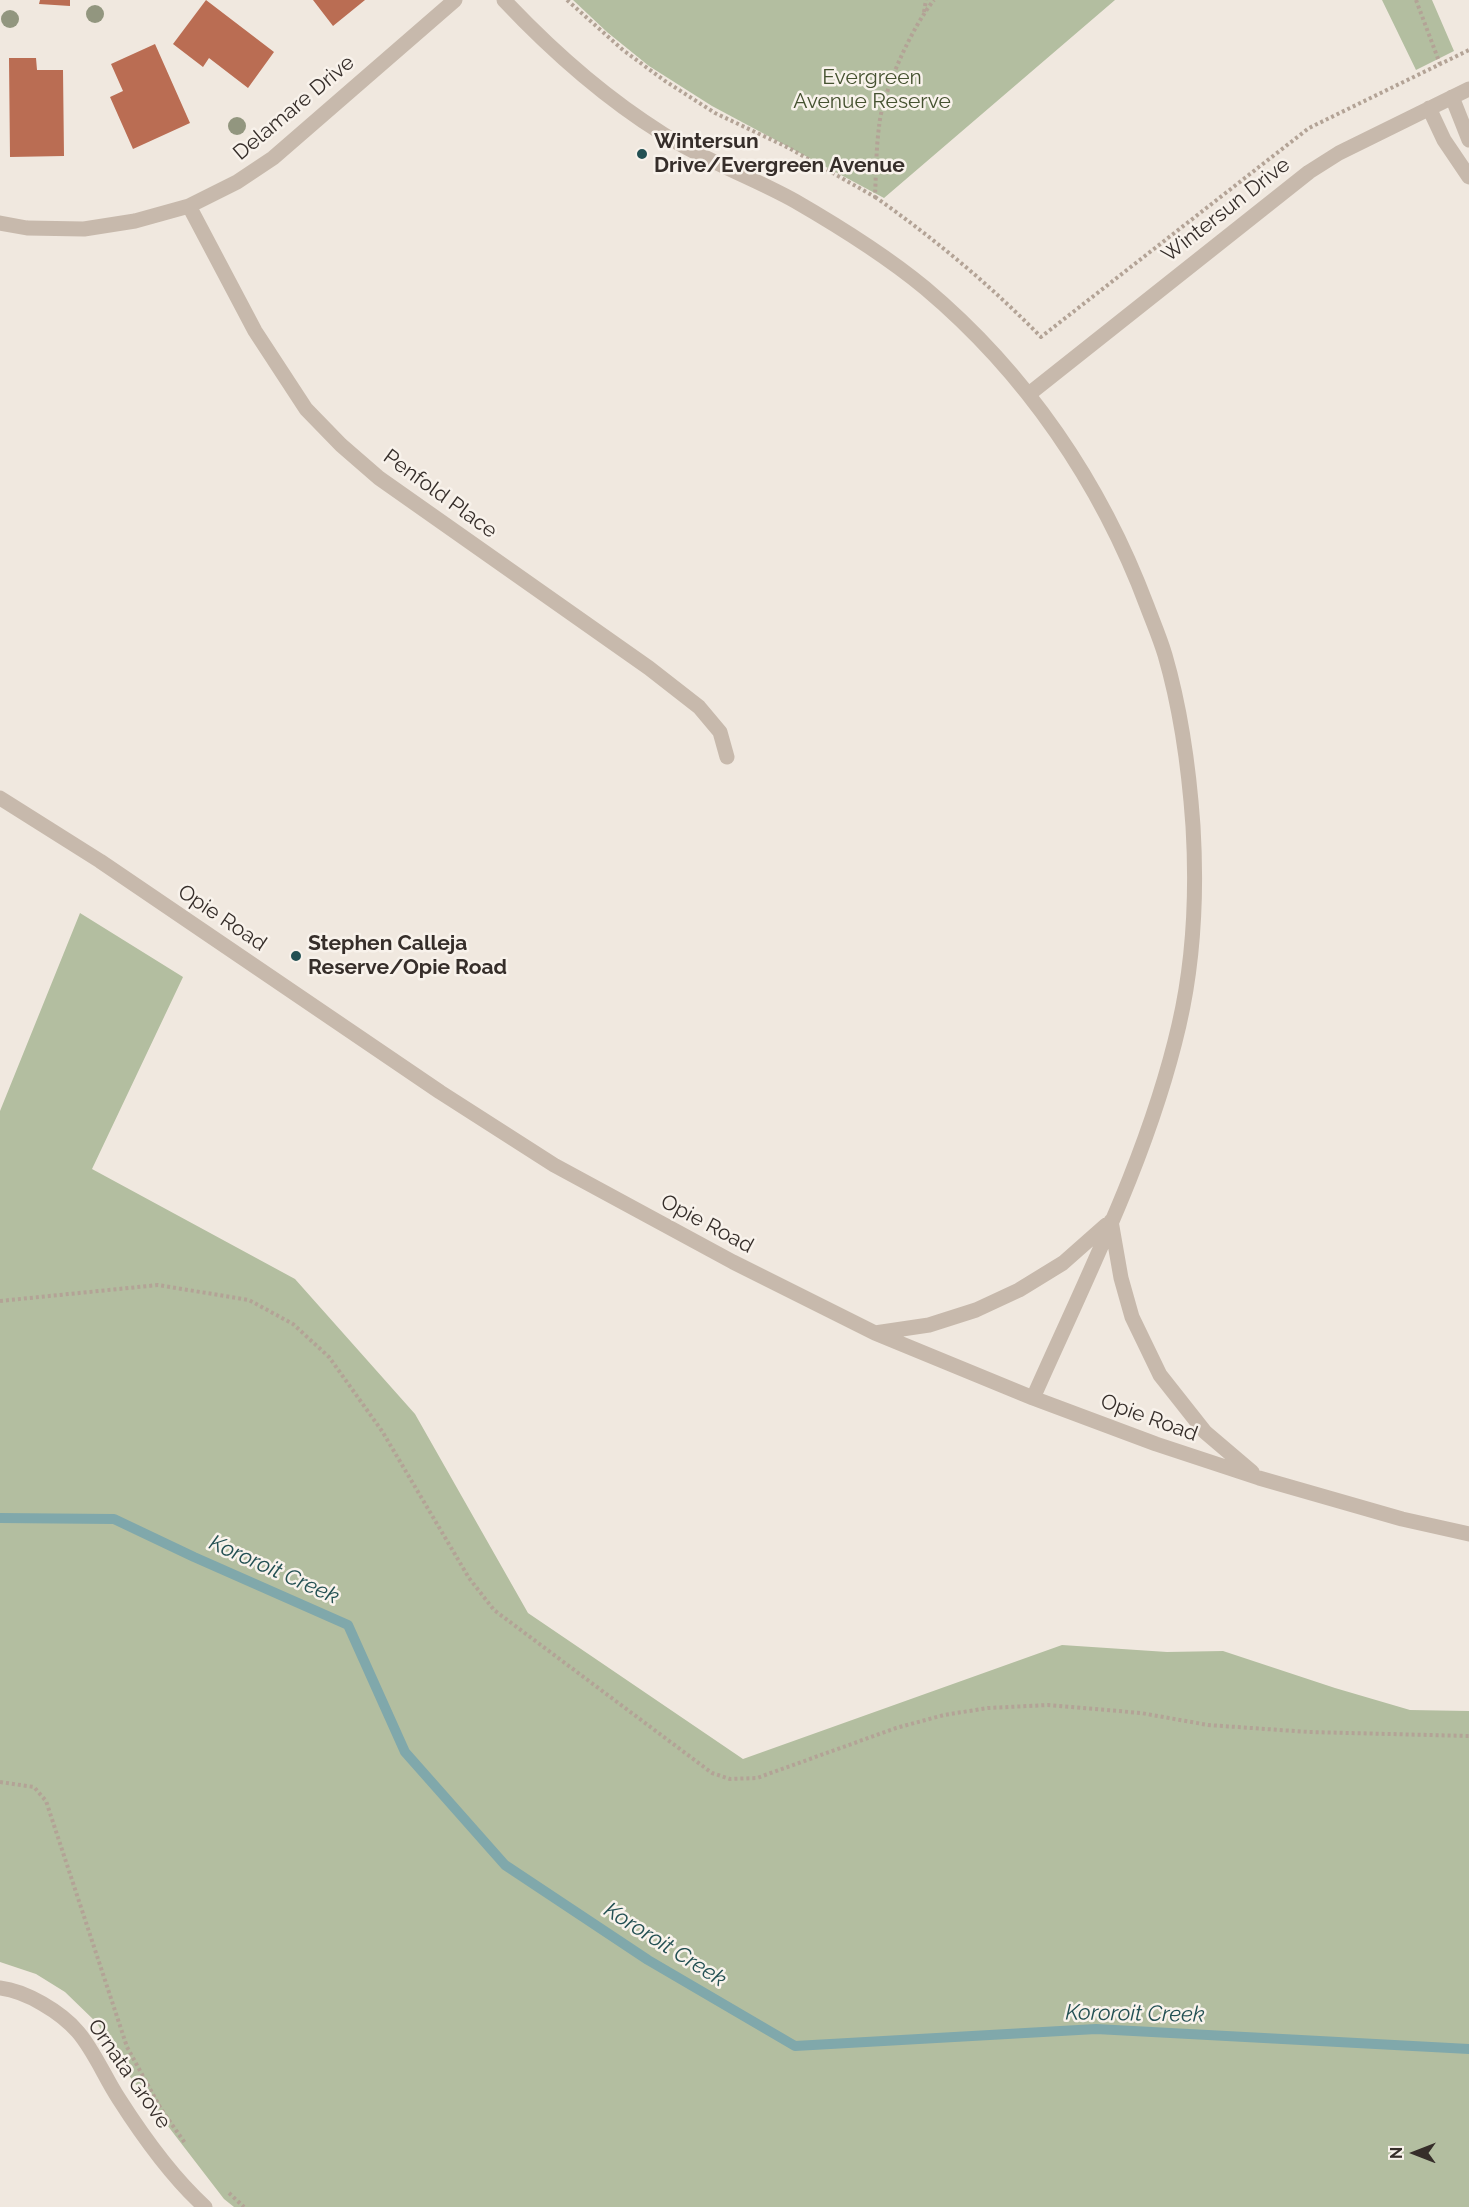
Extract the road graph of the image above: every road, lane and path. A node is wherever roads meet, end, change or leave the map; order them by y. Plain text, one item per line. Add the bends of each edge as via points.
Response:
1 (455, 0) edge
2 (504, 0) edge
3 (567, 0) edge
4 (926, 0) edge
5 (934, 0) edge
6 (1416, 0) edge
7 (924, 12) junction
8 (1469, 50) edge
9 (1440, 64) junction
10 (1469, 89) edge
11 (1452, 97) junction
12 (1430, 108) junction
13 (1469, 140) edge
14 (1469, 177) edge
15 (874, 197) junction
16 (189, 206) junction
17 (0, 223) edge
18 (1029, 394) junction
19 (727, 757) dead end
20 (0, 798) edge
21 (1111, 1221) junction
22 (0, 1301) edge
23 (874, 1333) junction
24 (1033, 1398) junction
25 (1259, 1478) junction
26 (1469, 1534) edge
27 (1469, 1736) edge
28 (0, 1783) edge
29 (0, 1988) edge
30 (188, 2147) dead end
31 (227, 2191) dead end
32 (205, 2207) edge
33 (244, 2207) edge

1 - 16 street, Delamare Drive via 273,158
2 - 18 street via 553,50 664,135 793,200 893,264 975,335
3 - 15 path via 665,81 715,113 789,148
4 - 7 path
5 - 7 path
6 - 9 path
7 - 15 path via 885,102 879,126
8 - 9 path
9 - 15 path via 1309,128 1041,336 968,266
10 - 11 street, Wintersun Drive
11 - 12 street, Wintersun Drive
11 - 13 street
12 - 14 street via 1444,140
12 - 18 street, Wintersun Drive via 1309,172
16 - 17 street, Delamare Drive via 135,221 84,229 27,228
16 - 19 street, Penfold Place via 255,331 306,409 341,445 378,478 699,706 720,732
18 - 21 street via 1067,445 1121,542 1165,654 1190,791 1195,861 1189,973 1163,1085
20 - 23 street, Opie Road via 554,1165
21 - 23 street via 1062,1263 1019,1290 929,1325
21 - 24 street
21 - 25 street via 1132,1317 1160,1375 1205,1432
22 - 27 path via 158,1286 249,1300 293,1324 329,1357 375,1422 469,1578 494,1610 712,1773 730,1779 758,1778 896,1728 944,1715 1008,1707 1048,1705 1141,1713 1208,1725 1309,1732
23 - 24 street, Opie Road
24 - 25 street, Opie Road
25 - 26 street, Opie Road
28 - 30 path via 34,1787 46,1800 128,2047 160,2109
29 - 32 street, Ornata Grove via 12,1989 49,2007 78,2032 119,2100 185,2190
31 - 33 path

